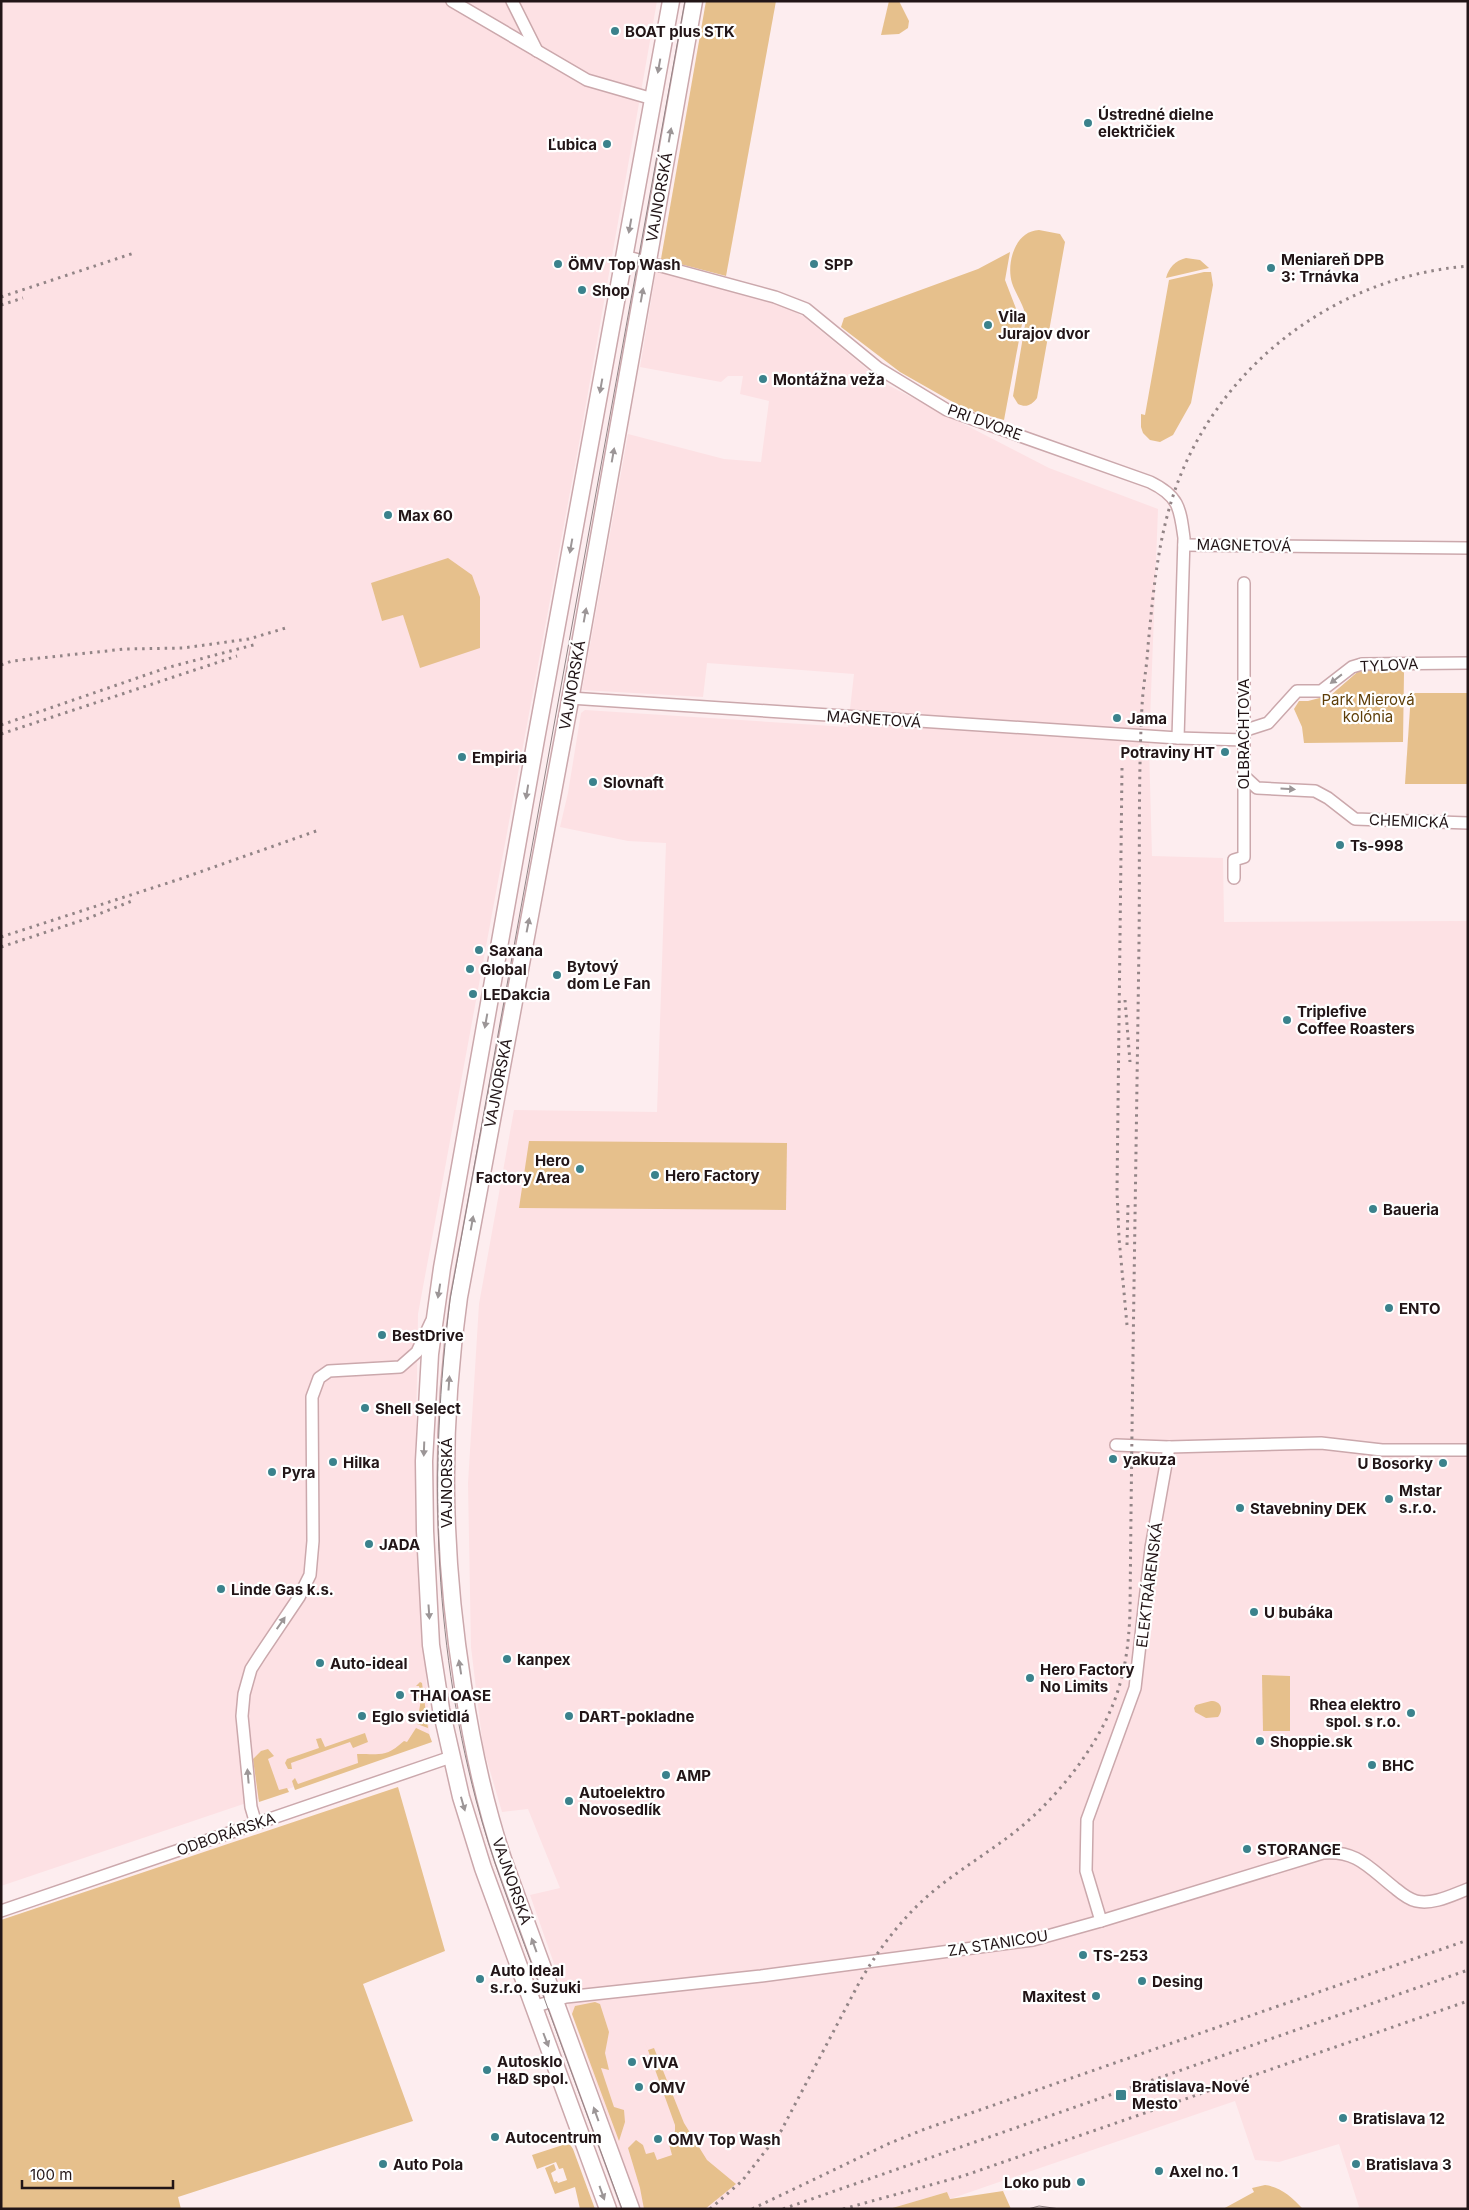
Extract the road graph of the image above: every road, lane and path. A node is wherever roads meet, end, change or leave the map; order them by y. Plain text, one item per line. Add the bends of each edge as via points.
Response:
1 (452, 1) edge
2 (512, 1) edge
3 (671, 1) edge
4 (694, 1) edge
5 (536, 51) junction
6 (653, 99) junction
7 (624, 256) junction
8 (648, 262) junction
9 (1184, 545) junction
10 (1468, 548) edge
11 (1244, 583) dead end
12 (1468, 664) edge
13 (570, 698) junction
14 (1244, 735) junction
15 (1178, 738) junction
16 (1244, 776) junction
17 (1468, 823) edge
18 (1234, 878) dead end
19 (435, 1314) junction
20 (1116, 1445) dead end
21 (1168, 1448) junction
22 (1468, 1450) edge
23 (474, 1750) junction
24 (451, 1757) junction
25 (256, 1824) junction
26 (1468, 1889) edge
27 (1, 1911) edge
28 (1101, 1922) junction
29 (554, 1999) junction
30 (534, 2007) junction
31 (608, 2209) edge
32 (631, 2209) edge

1 - 5 street
2 - 5 street
3 -> 6 main road, VAJNORSKÁ
8 -> 4 main road, VAJNORSKÁ
5 - 6 street via 587,80
6 -> 7 main road, VAJNORSKÁ
7 - 8 street, PRI DVORE
7 -> 19 main road, VAJNORSKÁ
8 - 9 street, PRI DVORE via 775,297 806,309 878,368 947,410 1162,487 1173,496 1178,507
13 -> 8 main road, VAJNORSKÁ
9 - 10 street, MAGNETOVÁ
9 - 15 street, MAGNETOVÁ
11 - 14 street, OLBRACHTOVA
12 -> 14 street, TYLOVA via 1362,664 1352,667 1321,691 1297,691 1268,723
13 - 15 street, MAGNETOVÁ
23 -> 13 main road, VAJNORSKÁ via 447,1561 445,1454 452,1348
14 - 15 street, MAGNETOVÁ
14 - 16 street, OLBRACHTOVA
16 -> 17 street, CHEMICKÁ via 1257,788 1315,791 1356,820
16 - 18 street, OLBRACHTOVA via 1244,857 1234,860
19 -> 24 main road, VAJNORSKÁ via 425,1431 425,1531 434,1667
25 -> 19 street via 251,1807 242,1716 244,1694 251,1670 310,1575 312,1397 316,1384 321,1375 332,1370 400,1367 416,1352
20 - 21 street
21 - 22 street via 1321,1444 1382,1450
21 - 28 street, ELEKTRÁRENSKÁ via 1151,1548 1135,1688 1088,1820 1086,1871
23 - 24 main road
29 -> 23 main road, VAJNORSKÁ via 496,1837
24 - 25 street, ODBORÁRSKA
24 -> 30 main road, VAJNORSKÁ via 483,1868
25 - 27 street, ODBORÁRSKA
26 - 28 street, ZA STANICOU via 1441,1899 1416,1901 1404,1896 1354,1856 1343,1852 1323,1853
28 - 29 street, ZA STANICOU via 1033,1940
29 - 30 street, ZA STANICOU
32 -> 29 main road, VAJNORSKÁ
30 -> 31 main road, VAJNORSKÁ

